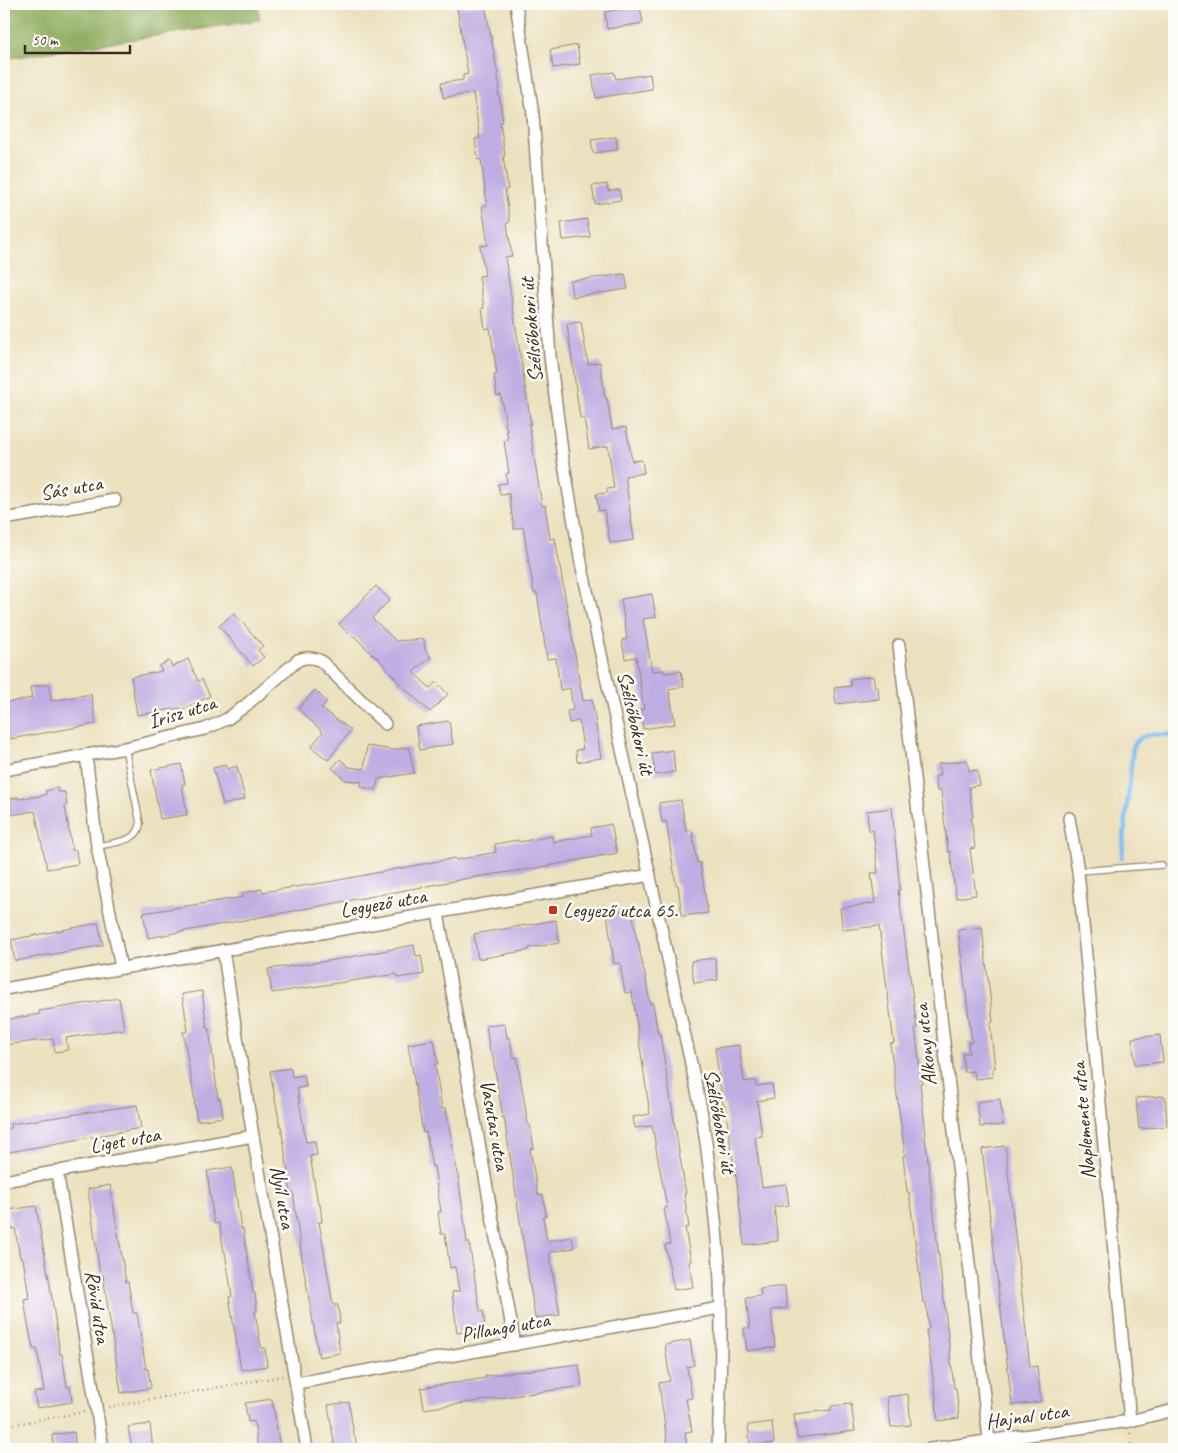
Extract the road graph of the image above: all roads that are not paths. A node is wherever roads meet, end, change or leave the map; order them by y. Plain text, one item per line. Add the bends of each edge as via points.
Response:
1 (516, 4) edge
2 (115, 500) dead end
3 (4, 519) edge
4 (899, 645) dead end
5 (385, 724) dead end
6 (125, 748) junction
7 (86, 755) junction
8 (4, 770) edge
9 (1068, 818) dead end
10 (97, 846) junction
11 (1162, 865) dead end
12 (1078, 871) junction
13 (650, 875) junction
14 (438, 913) junction
15 (222, 950) junction
16 (121, 968) junction
17 (4, 989) edge
18 (253, 1136) junction
19 (57, 1171) junction
20 (4, 1181) edge
21 (720, 1308) junction
22 (516, 1345) junction
23 (297, 1383) junction
24 (1174, 1410) edge
25 (1130, 1421) junction
26 (989, 1440) junction
27 (958, 1447) edge
28 (103, 1449) edge
29 (307, 1449) edge
30 (718, 1449) edge
31 (930, 1449) edge

1 - 13 street, Szélsőbokori út via 533,114 550,356 563,458 581,563
2 - 3 street, Sás utca
4 - 26 street, Alkony utca
5 - 6 street, Írisz utca via 321,661 306,657 298,660 227,719 204,729
6 - 7 street, Írisz utca
6 - 10 lane via 140,830 125,840
7 - 8 street, Írisz utca
7 - 10 street
9 - 12 street, Naplemente utca
10 - 16 street
11 - 12 lane
12 - 25 street, Naplemente utca
13 - 14 street, Legyező utca
13 - 21 street, Szélsőbokori út via 711,1173
14 - 15 street, Legyező utca
14 - 22 street, Vasutas utca
15 - 16 street, Legyező utca
15 - 18 street, Nyíl utca
16 - 17 street, Legyező utca
18 - 19 street, Liget utca
18 - 23 street, Nyíl utca
19 - 20 street, Liget utca
19 - 28 street, Rövid utca
21 - 22 street, Pillangó utca
21 - 30 street, Szélsőbokori út
22 - 23 street, Pillangó utca
23 - 29 street, Nyíl utca
24 - 25 street, Hajnal utca
25 - 26 street, Hajnal utca
26 - 27 street, Hajnal utca
27 - 31 street, Hajnal utca

